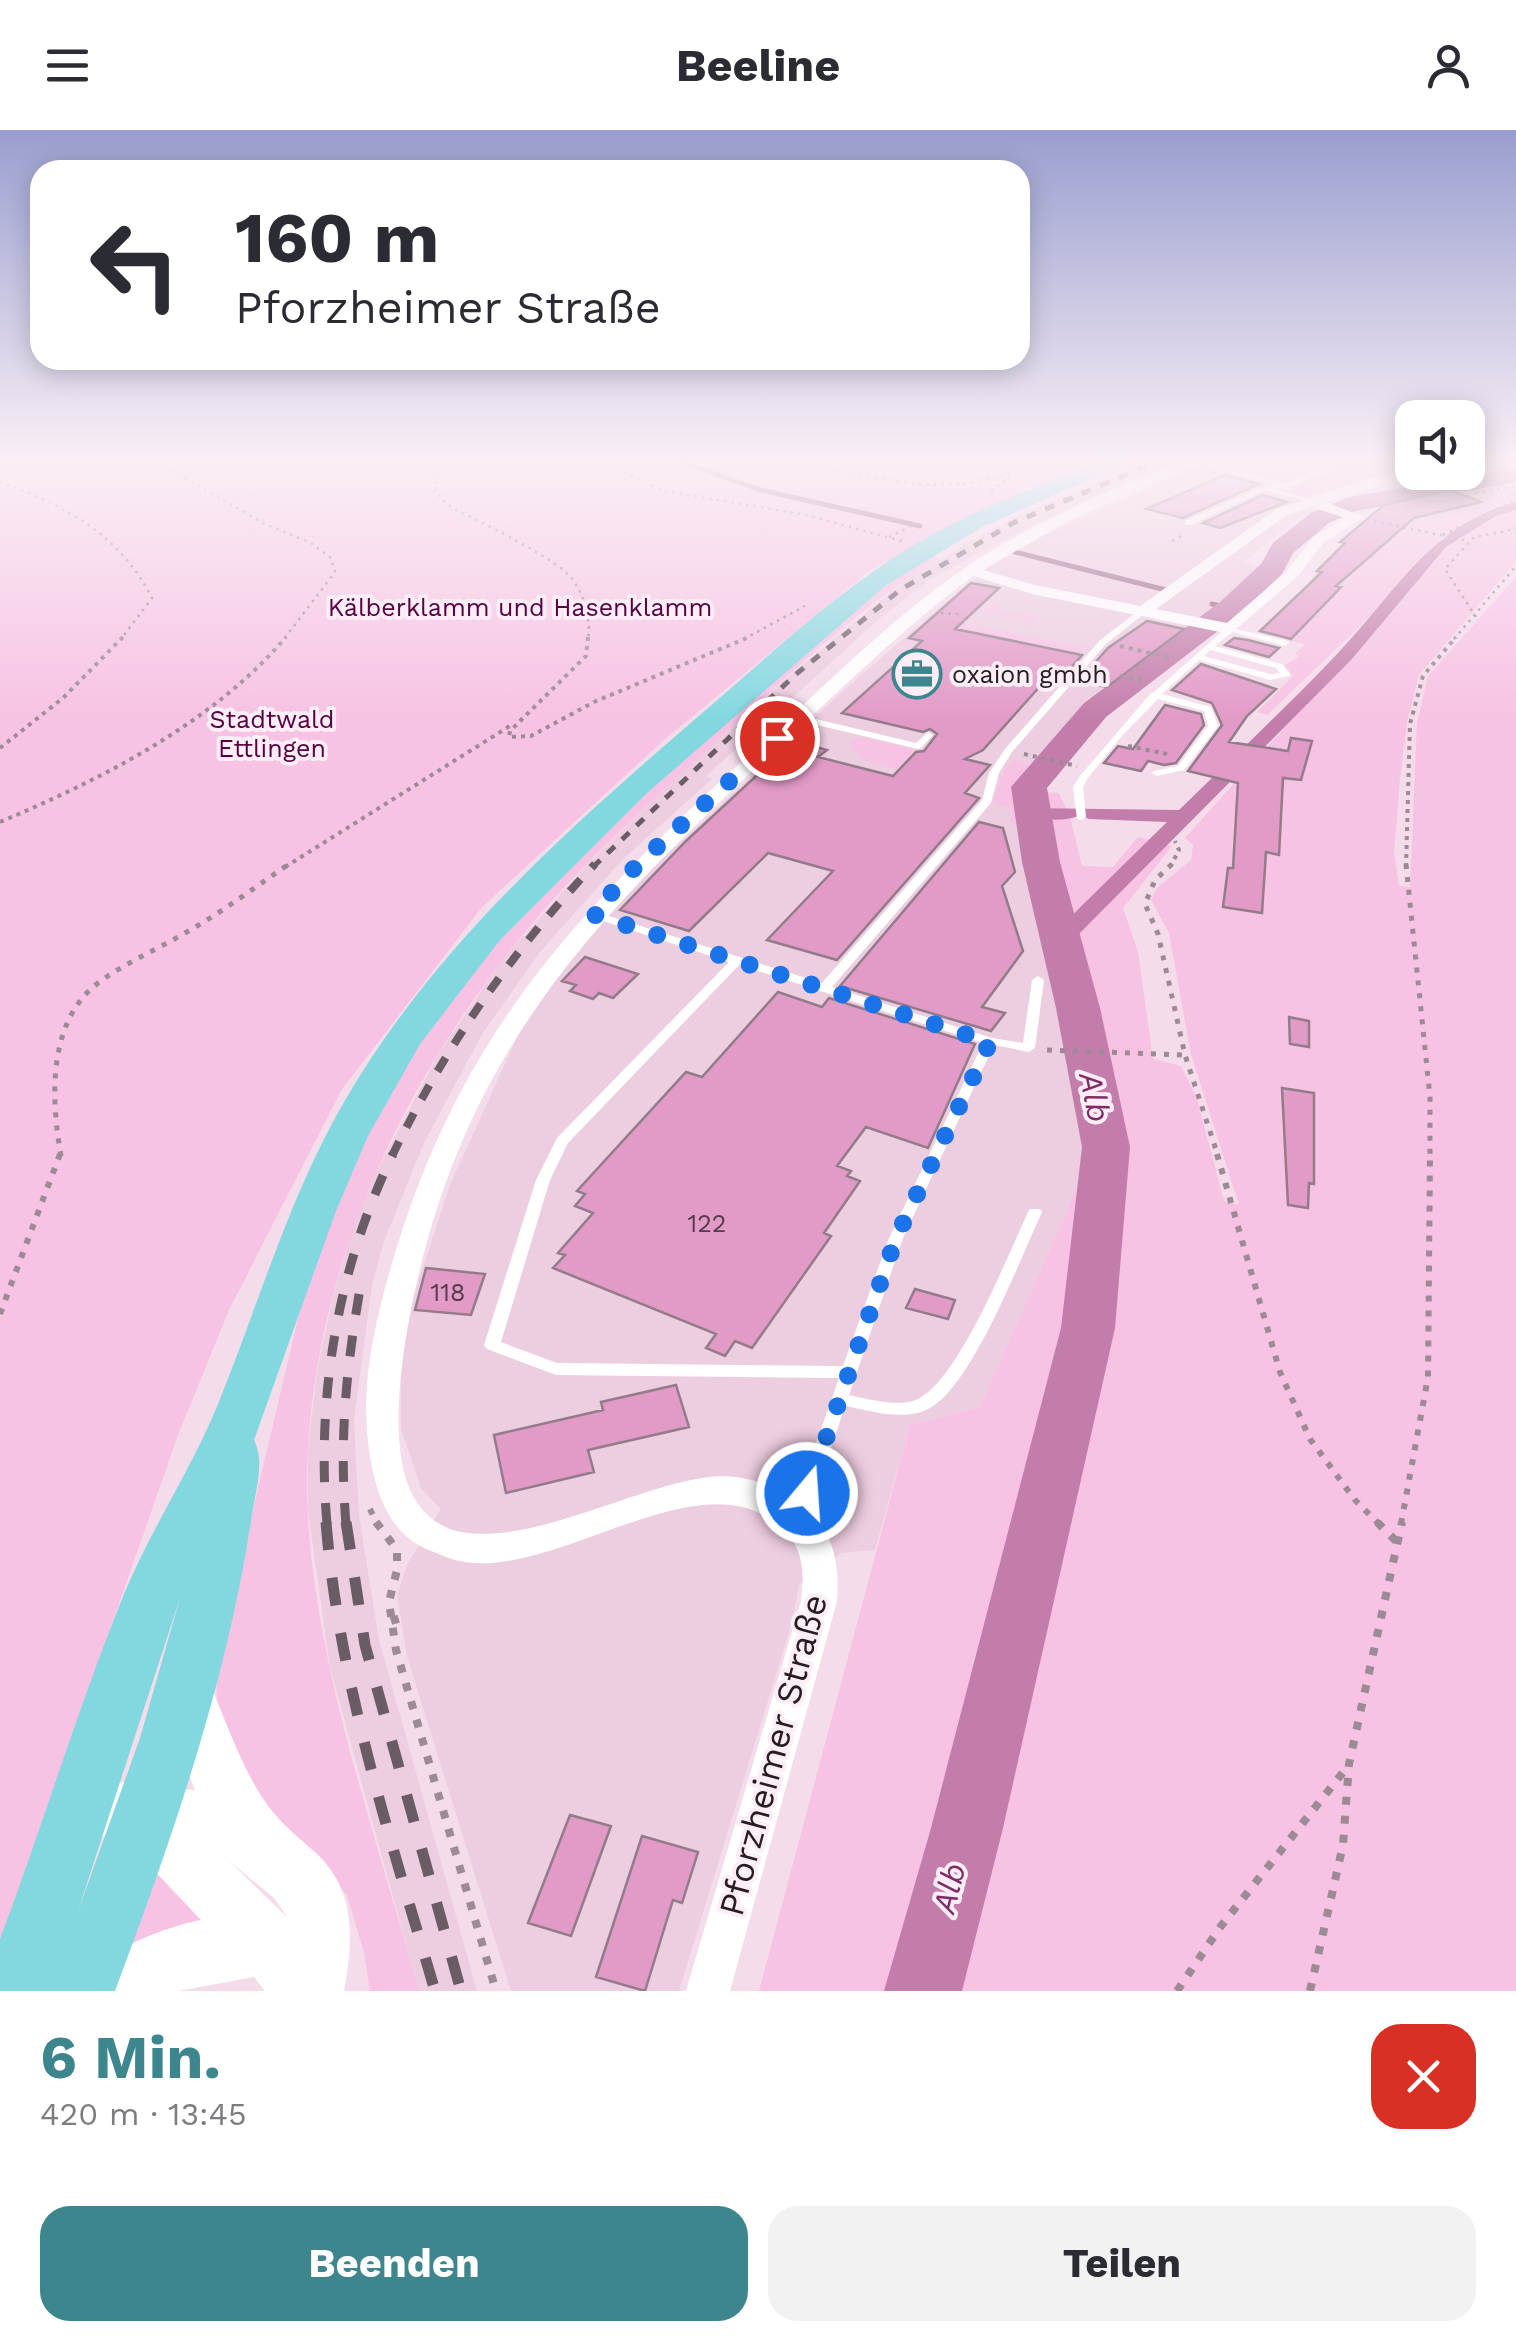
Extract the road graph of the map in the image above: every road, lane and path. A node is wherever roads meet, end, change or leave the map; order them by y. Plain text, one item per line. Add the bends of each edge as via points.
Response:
1 (120, 546) edge
2 (315, 546) edge
3 (523, 546) edge
4 (901, 546) edge
5 (934, 546) edge
6 (1012, 546) edge
7 (1232, 546) edge
8 (1314, 546) edge
9 (1459, 546) edge
10 (899, 549) dead end
11 (1516, 566) edge
12 (971, 570) junction
13 (813, 600) dead end
14 (1145, 610) junction
15 (1476, 617) junction
16 (1224, 628) junction
17 (1103, 642) junction
18 (1285, 642) dead end
19 (1208, 648) junction
20 (1197, 657) junction
21 (1173, 658) dead end
22 (1120, 676) dead end
23 (1139, 680) dead end
24 (1154, 694) junction
25 (527, 716) junction
26 (799, 718) junction
27 (928, 735) dead end
28 (0, 748) edge
29 (1039, 758) dead end
30 (1063, 763) dead end
31 (1157, 774) dead end
32 (1081, 818) dead end
33 (0, 822) edge
34 (1175, 842) dead end
35 (592, 914) junction
36 (738, 959) junction
37 (1038, 980) dead end
38 (824, 988) junction
39 (990, 1042) junction
40 (1069, 1052) dead end
41 (1185, 1056) junction
42 (1034, 1212) dead end
43 (0, 1314) edge
44 (849, 1372) junction
45 (839, 1399) junction
46 (243, 1406) junction
47 (368, 1502) dead end
48 (798, 1520) junction
49 (1398, 1542) junction
50 (407, 1616) dead end
51 (391, 1621) junction
52 (184, 1688) junction
53 (1350, 1764) junction
54 (114, 1810) junction
55 (254, 1840) junction
56 (286, 1968) edge
57 (14, 1991) edge
58 (80, 1991) edge
59 (122, 1991) edge
60 (311, 1991) edge
61 (496, 1991) edge
62 (708, 1991) edge
63 (1177, 1991) edge
64 (1310, 1991) edge

1 - 28 path via 141,570 152,598 99,666
2 - 33 path via 331,558 335,572 266,660 136,754
3 - 25 path via 571,576 590,625 586,656
4 - 10 path
5 - 46 main road via 886,574 672,754 467,956 396,1051 324,1177
6 - 12 street
7 - 14 street
8 - 16 street via 1293,573
9 - 15 path via 1445,569
11 - 15 path
12 - 14 street via 1062,600
12 - 26 street
13 - 25 path via 768,629 618,690 527,739 509,737
14 - 16 street
14 - 17 lane
15 - 49 path via 1423,676 1410,724 1405,856 1430,1097 1428,1377
16 - 18 lane
16 - 19 lane
17 - 21 path
17 - 38 lane via 1008,751 987,801
19 - 20 lane
19 - 20 lane via 1279,666 1286,674 1270,677
20 - 24 lane
22 - 23 path
24 - 31 lane via 1208,710 1213,726 1181,768
24 - 32 lane via 1083,778
25 - 43 path via 118,970 71,1010 52,1107 61,1157
26 - 27 lane via 918,746
26 - 35 street
29 - 30 path
34 - 41 path via 1175,862 1155,880 1145,904 1172,984
35 - 36 lane
35 - 48 street via 502,1035 426,1195 389,1349 383,1436 396,1494 406,1514 434,1538 493,1550 712,1490 769,1500
36 - 38 lane
36 - 44 lane via 562,1141 543,1180 492,1345 556,1369
37 - 39 lane via 1029,1048
38 - 39 lane
39 - 44 lane via 896,1238
40 - 41 path
41 - 49 path via 1280,1372 1310,1439 1355,1500
42 - 45 lane via 954,1378 925,1403 902,1408
44 - 45 lane
45 - 48 lane
46 - 52 main road via 212,1583
46 - 54 main road via 153,1594
47 - 51 path via 397,1550
48 - 62 street, Pforzheimer Straße via 821,1563 819,1601
49 - 53 path
50 - 51 path
51 - 61 path
52 - 54 main road
52 - 55 main road via 231,1804
53 - 63 path
53 - 64 path via 1344,1845
54 - 55 main road via 194,1819
54 - 56 main road via 161,1838
54 - 57 main road
54 - 58 main road
55 - 60 main road via 286,1866 317,1908 319,1952
56 - 59 main road via 180,1954

